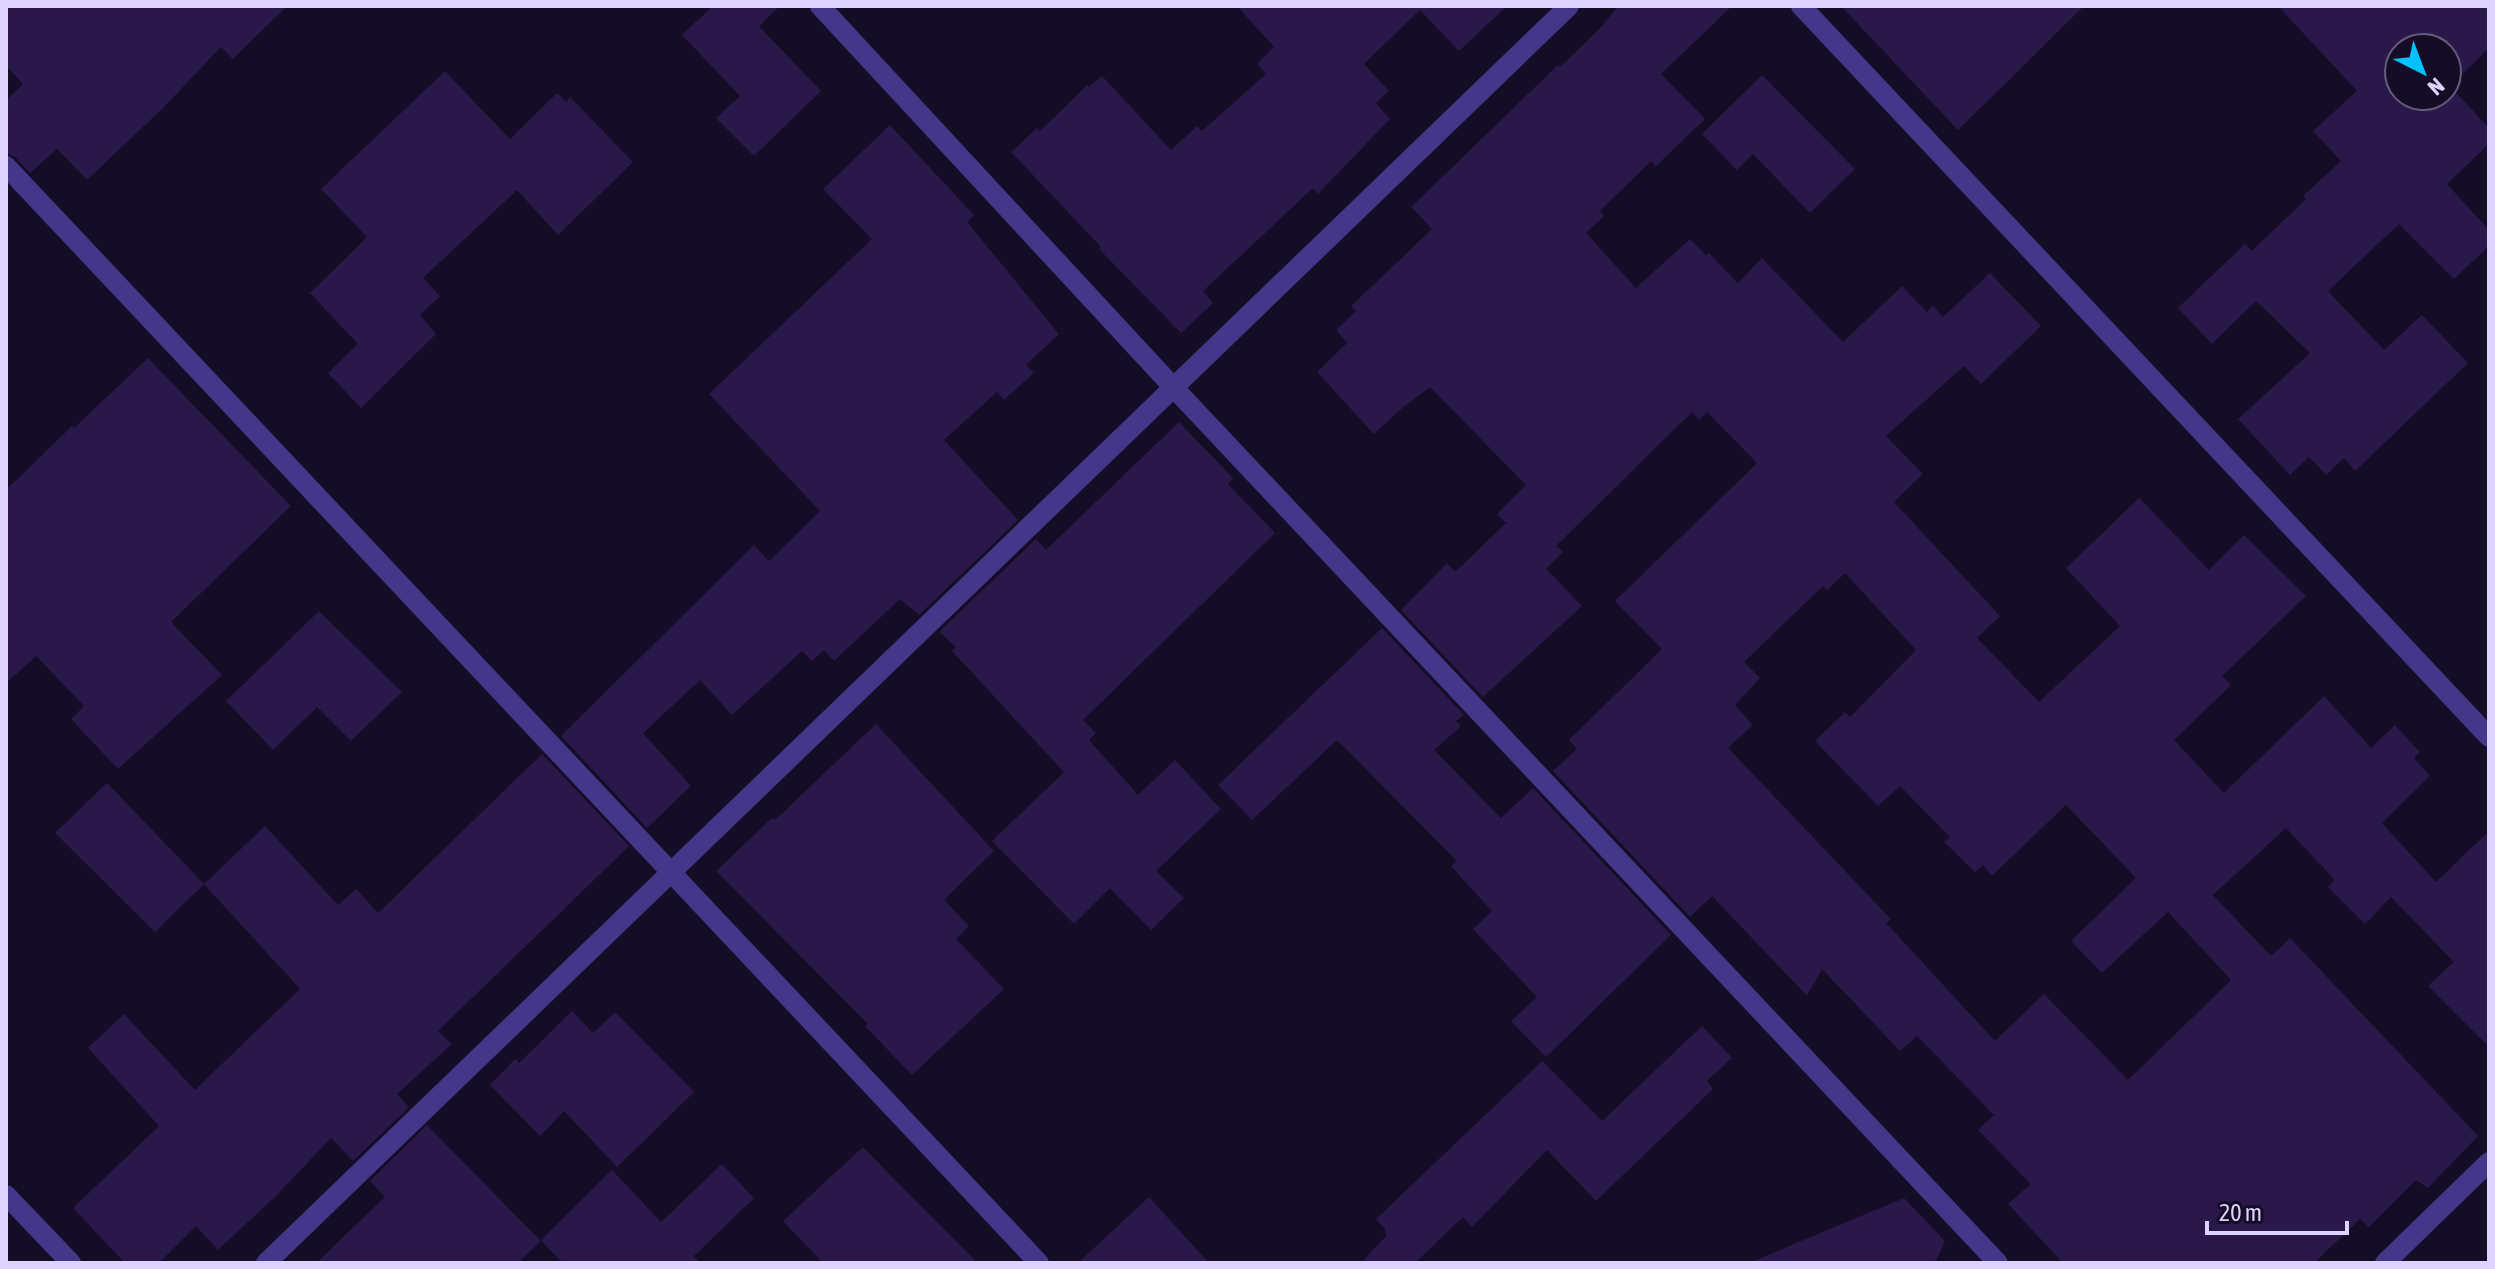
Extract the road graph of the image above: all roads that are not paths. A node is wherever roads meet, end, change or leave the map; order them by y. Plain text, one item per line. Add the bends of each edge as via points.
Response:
1 (820, 6) edge
2 (1569, 6) edge
3 (1801, 6) edge
4 (6, 166) edge
5 (1174, 388) junction
6 (2489, 737) edge
7 (671, 872) junction
8 (2489, 1162) edge
9 (6, 1195) edge
10 (71, 1263) edge
11 (266, 1263) edge
12 (1039, 1263) edge
13 (1998, 1263) edge
14 (2385, 1263) edge

1 - 5 street
2 - 5 street
3 - 6 street
4 - 7 street
5 - 7 street
5 - 13 street
7 - 11 street
7 - 12 street
8 - 14 street
9 - 10 street

